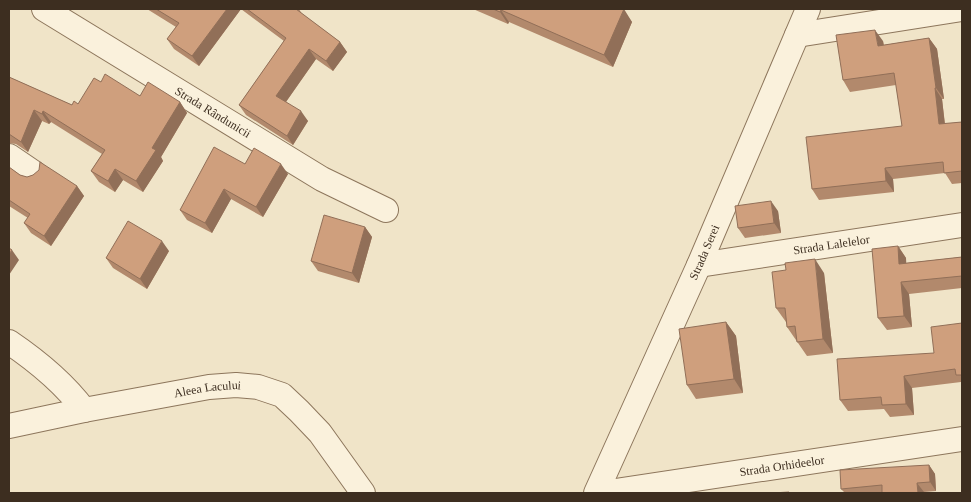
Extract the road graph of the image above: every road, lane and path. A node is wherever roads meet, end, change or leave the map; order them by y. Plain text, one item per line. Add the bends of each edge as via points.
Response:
1 (44, 9) edge
2 (808, 9) edge
3 (962, 9) edge
4 (797, 35) junction
5 (9, 156) edge
6 (34, 173) edge
7 (386, 210) dead end
8 (962, 225) edge
9 (699, 265) junction
10 (9, 342) edge
11 (84, 410) junction
12 (9, 426) edge
13 (962, 439) edge
14 (363, 493) edge
15 (596, 493) edge
16 (602, 493) edge

1 - 7 street, Strada Rândunicii via 322,179
2 - 4 street, Strada Serei
3 - 4 street
4 - 9 street, Strada Serei
5 - 6 street
8 - 9 street, Strada Lalelelor
9 - 15 street, Strada Serei
10 - 11 street via 45,369
11 - 12 street, Aleea Lacului
11 - 14 street, Aleea Lacului via 209,388 258,387 282,395 299,411 320,433
13 - 16 street, Strada Orhideelor

